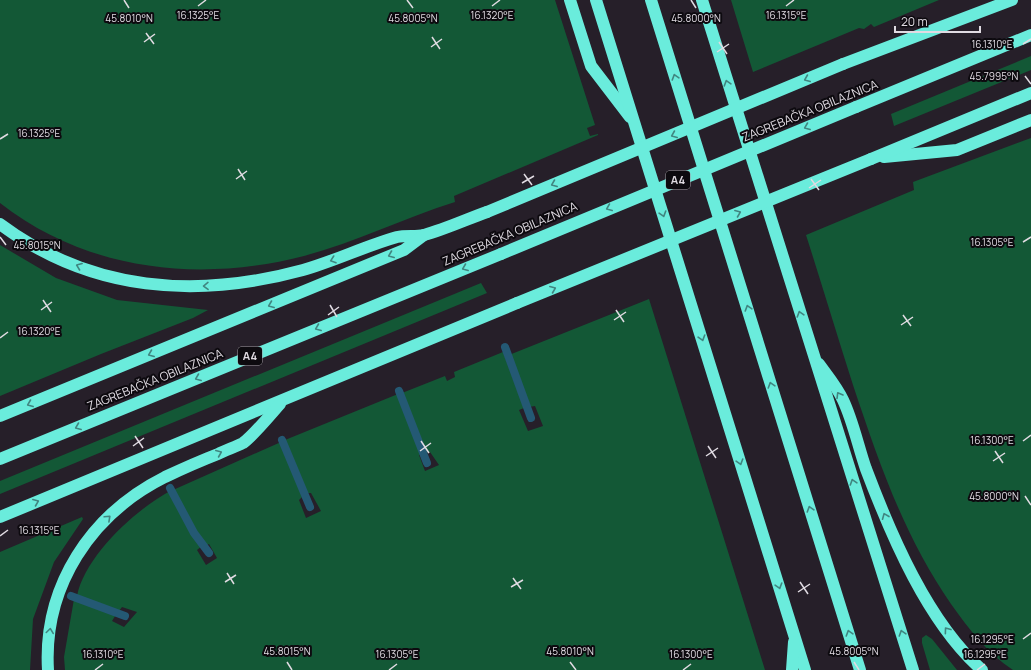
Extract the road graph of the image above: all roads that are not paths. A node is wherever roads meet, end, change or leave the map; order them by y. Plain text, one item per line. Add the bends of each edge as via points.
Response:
1 (570, 0) edge
2 (596, 0) edge
3 (651, 0) edge
4 (702, 0) edge
5 (1012, 0) edge
6 (994, 4) edge
7 (1031, 35) edge
8 (1031, 93) edge
9 (1031, 120) edge
10 (635, 123) junction
11 (871, 159) junction
12 (0, 224) edge
13 (424, 235) junction
14 (811, 351) junction
15 (284, 400) junction
16 (0, 416) edge
17 (0, 459) edge
18 (0, 517) edge
19 (794, 635) junction
20 (48, 670) edge
21 (792, 670) edge
22 (805, 670) edge
23 (860, 670) edge
24 (913, 670) edge
25 (982, 670) edge

1 - 10 highway via 591,66
2 - 10 highway
23 -> 3 highway
14 -> 4 highway
5 - 6 highway
6 -> 13 highway, bridge via 487,212
7 -> 17 highway, ZAGREBAČKA OBILAZNICA / A4, bridge
8 - 11 highway
9 - 11 highway via 957,150
10 -> 19 highway
15 -> 11 highway, bridge
13 -> 12 highway via 399,237 269,278 243,283 176,287 141,284 80,266 44,252
13 -> 16 highway via 404,250
24 -> 14 highway
25 -> 14 highway via 956,643 911,572 866,469 842,399
18 -> 15 highway
20 -> 15 highway via 47,651 60,589 85,542 124,503 143,489 244,442
19 - 21 highway
19 - 22 highway

